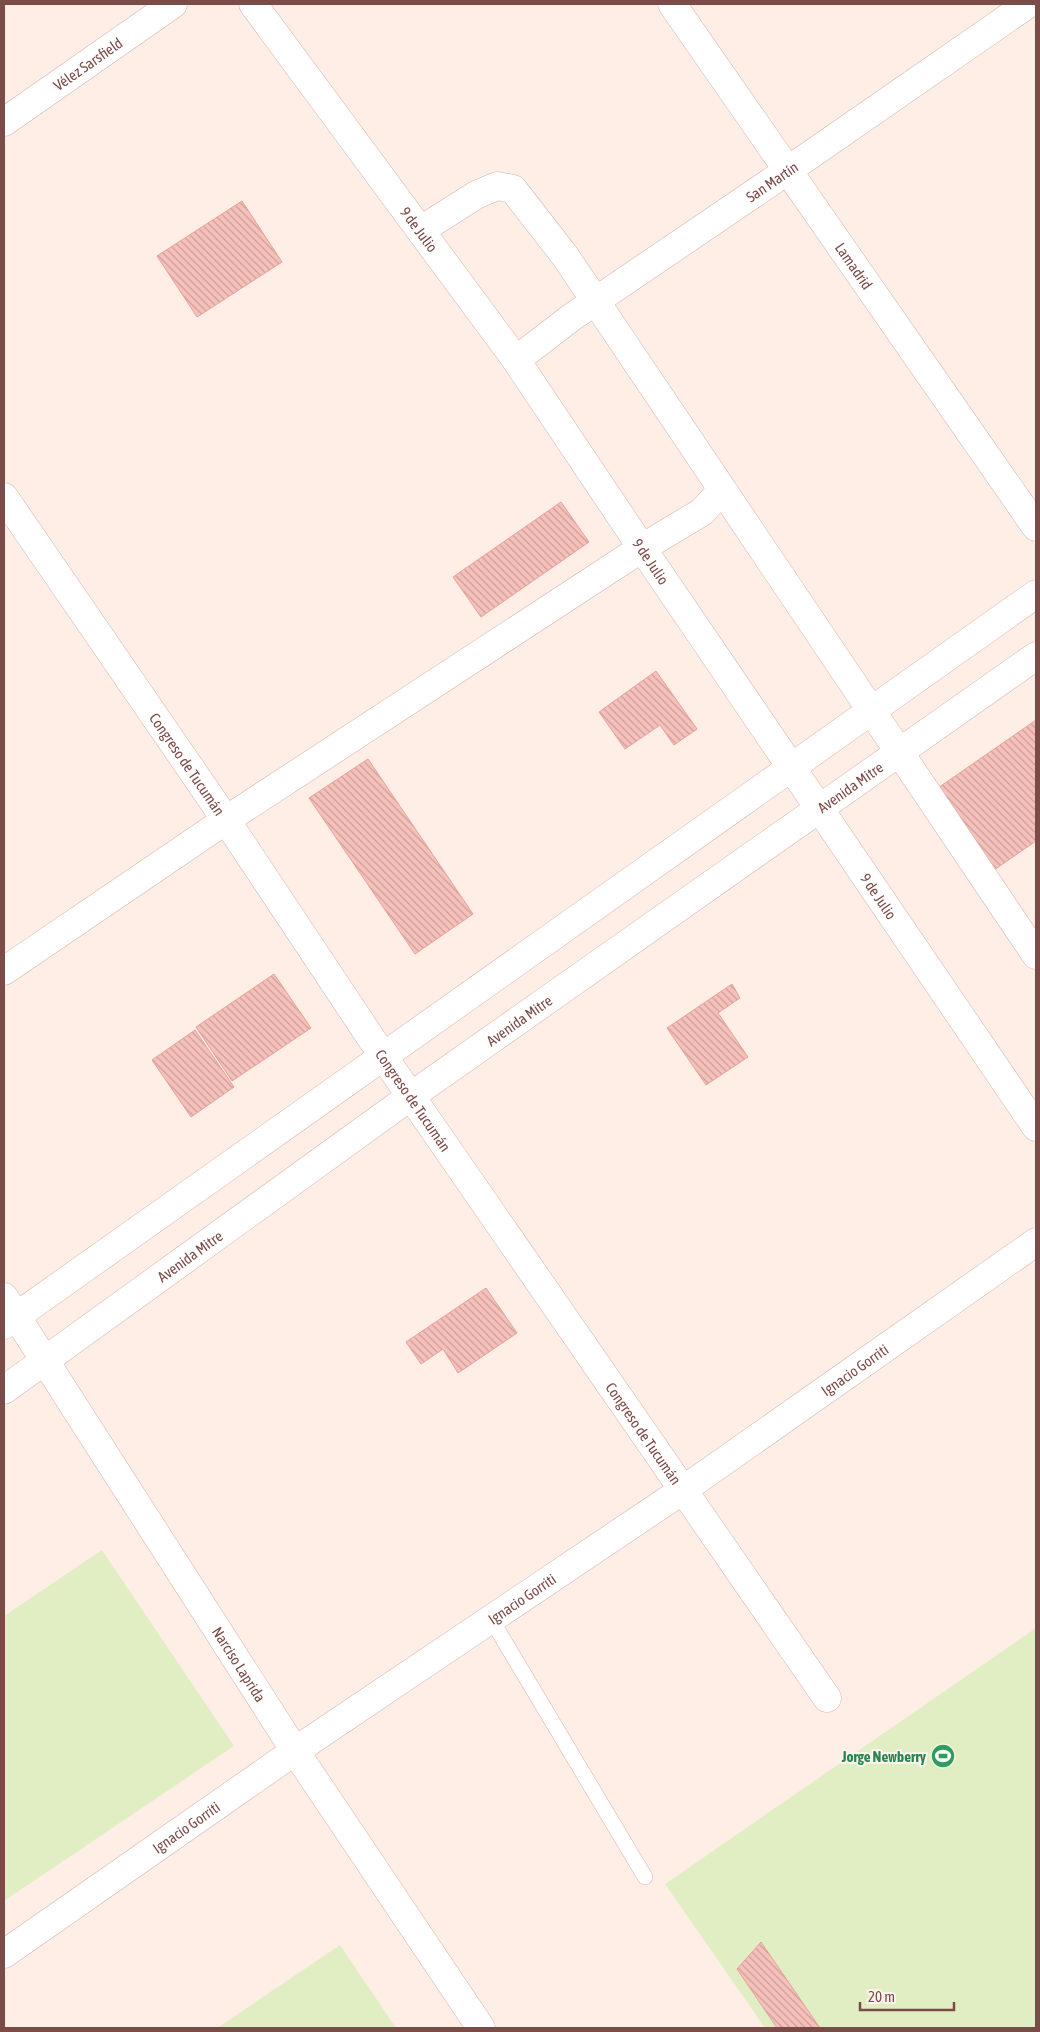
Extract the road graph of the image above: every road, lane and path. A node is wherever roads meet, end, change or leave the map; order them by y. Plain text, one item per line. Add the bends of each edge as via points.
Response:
1 (173, 4) edge
2 (253, 4) edge
3 (672, 4) edge
4 (1028, 4) edge
5 (4, 122) edge
6 (788, 171) junction
7 (421, 230) junction
8 (595, 301) junction
9 (516, 360) junction
10 (722, 490) junction
11 (4, 498) edge
12 (1036, 527) edge
13 (642, 548) junction
14 (1036, 594) edge
15 (1036, 656) edge
16 (871, 711) junction
17 (899, 753) junction
18 (791, 767) junction
19 (819, 808) junction
20 (226, 820) junction
21 (1036, 955) edge
22 (4, 972) edge
23 (383, 1056) junction
24 (411, 1096) junction
25 (1036, 1127) edge
26 (1036, 1242) edge
27 (8, 1312) edge
28 (44, 1362) junction
29 (4, 1390) edge
30 (683, 1490) junction
31 (491, 1620) junction
32 (827, 1698) dead end
33 (295, 1751) junction
34 (645, 1877) dead end
35 (4, 1954) edge
36 (481, 2028) edge

1 - 5 street, Vélez Sarsfield
2 - 7 street, 9 de Julio
3 - 6 street, Lamadrid
4 - 6 street, San Martín
6 - 8 street, San Martín
6 - 12 street, Lamadrid
7 - 8 street via 476,194 497,186 513,189
7 - 9 street, 9 de Julio
8 - 9 street, San Martín
8 - 10 street
9 - 13 street, 9 de Julio
10 - 13 street via 702,512
10 - 16 street
11 - 20 street, Congreso de Tucumán
13 - 18 street, 9 de Julio
13 - 20 street
14 - 16 street
15 - 17 street, Avenida Mitre
16 - 17 street
16 - 18 street
17 - 19 street, Avenida Mitre
17 - 21 street
18 - 19 street, 9 de Julio
18 - 23 street
19 - 24 street, Avenida Mitre
19 - 25 street, 9 de Julio
20 - 22 street
20 - 23 street, Congreso de Tucumán
23 - 24 street, Congreso de Tucumán
23 - 27 street
24 - 28 street, Avenida Mitre
24 - 30 street, Congreso de Tucumán
26 - 30 street, Ignacio Gorriti
27 - 28 street, Narciso Laprida
28 - 29 street, Avenida Mitre
28 - 33 street, Narciso Laprida
30 - 31 street, Ignacio Gorriti
30 - 32 street, Congreso de Tucumán
31 - 33 street, Ignacio Gorriti
31 - 34 lane
33 - 35 street, Ignacio Gorriti
33 - 36 street, Narciso Laprida

